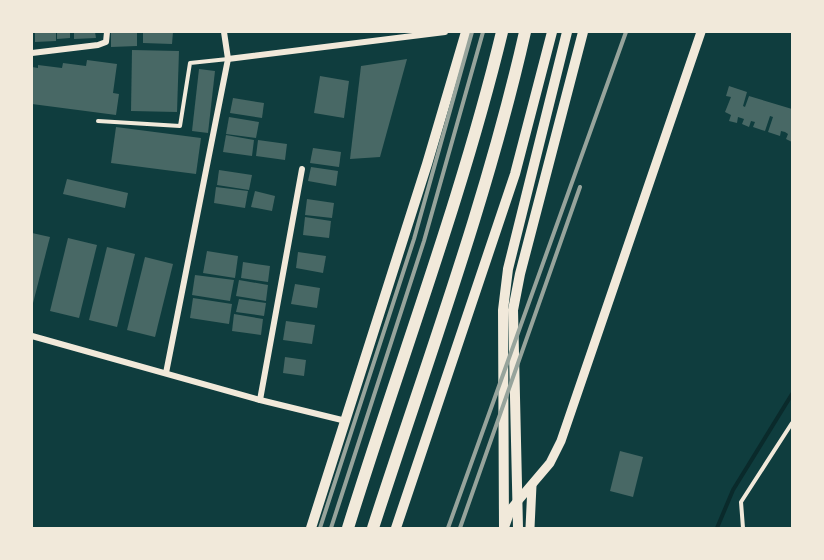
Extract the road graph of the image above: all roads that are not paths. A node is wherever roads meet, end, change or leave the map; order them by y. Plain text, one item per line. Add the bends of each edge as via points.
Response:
1 (107, 32) edge
2 (224, 32) edge
3 (445, 32) edge
4 (466, 32) edge
5 (502, 32) edge
6 (525, 32) edge
7 (552, 32) edge
8 (567, 32) edge
9 (583, 32) edge
10 (701, 32) edge
11 (32, 53) edge
12 (228, 59) junction
13 (98, 121) dead end
14 (302, 169) dead end
15 (32, 336) edge
16 (166, 373) junction
17 (260, 400) junction
18 (346, 421) junction
19 (792, 423) edge
20 (532, 485) junction
21 (311, 528) edge
22 (348, 528) edge
23 (373, 528) edge
24 (396, 528) edge
25 (504, 528) edge
26 (518, 528) edge
27 (530, 528) edge
28 (743, 528) edge

1 - 11 street via 106,42 98,45
2 - 12 street
3 - 12 street
4 - 18 main road
5 - 22 highway via 481,118
6 - 23 highway via 510,100
7 - 24 main road via 515,174
8 - 25 main road via 508,269 503,310
9 - 26 main road via 513,310
10 - 20 street via 561,441
12 - 13 lane via 190,63 180,126
12 - 16 street
14 - 17 street
15 - 16 street
16 - 17 street
17 - 18 street
18 - 21 main road
19 - 28 lane via 741,502
20 - 25 street via 511,509
20 - 27 street

